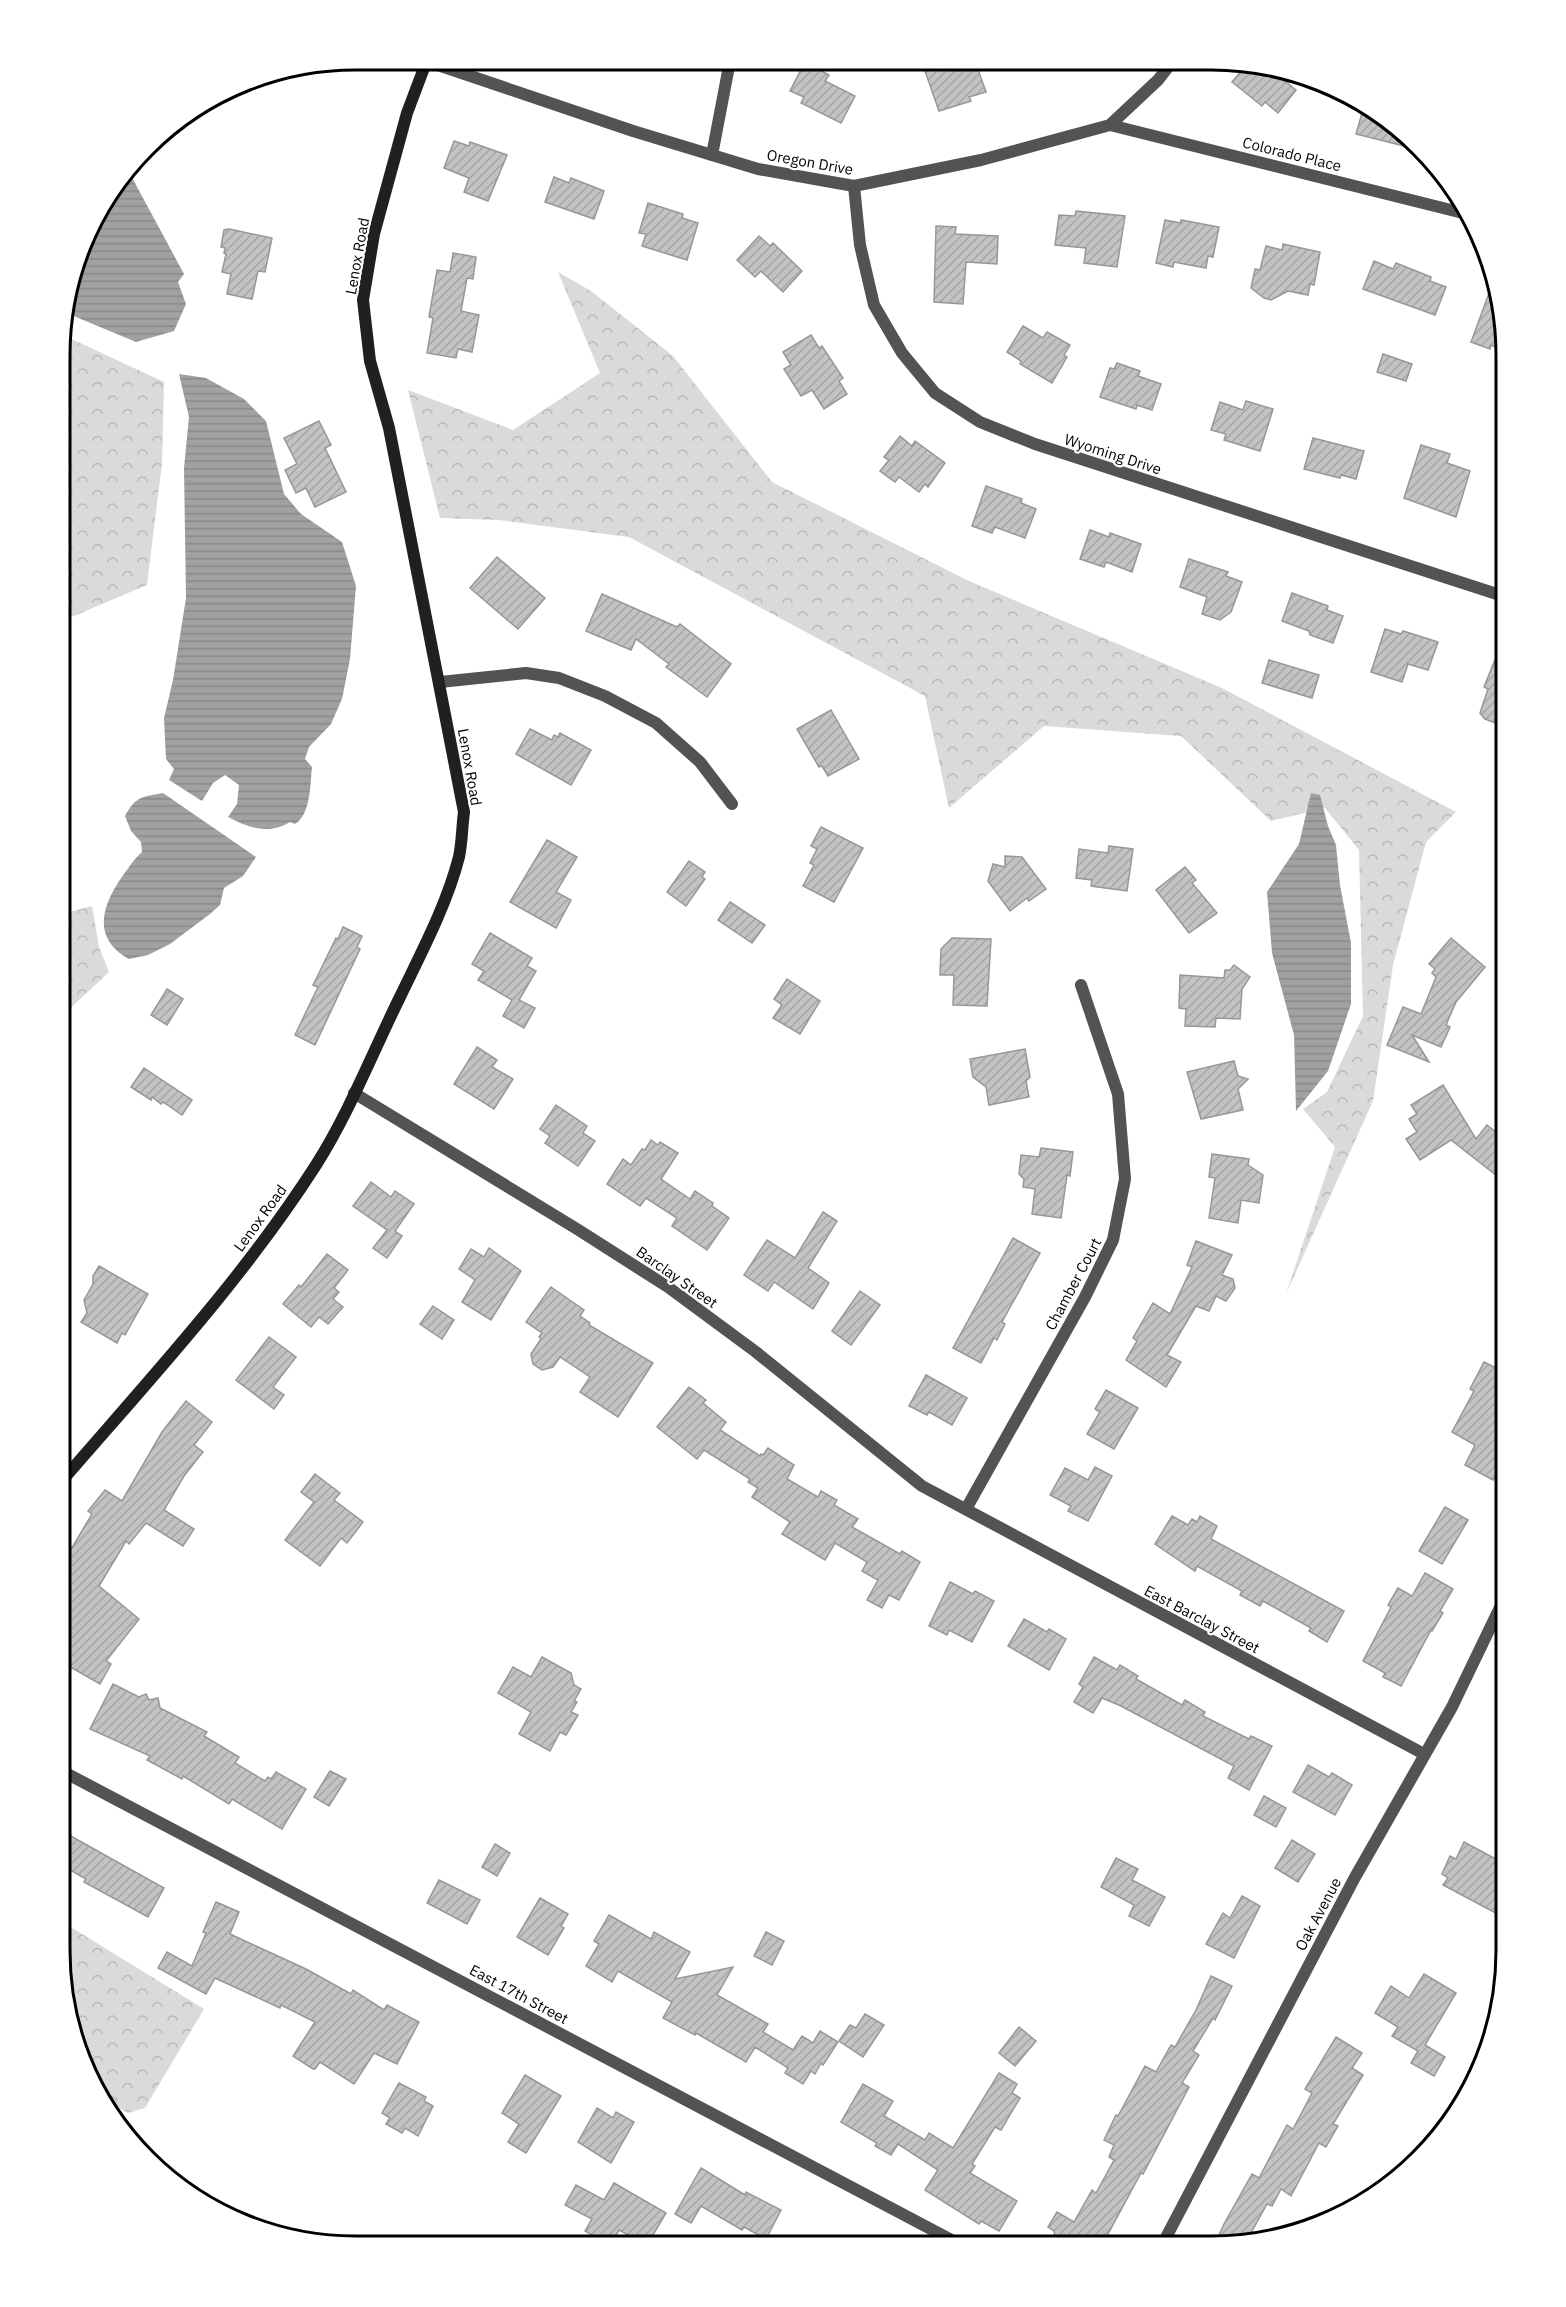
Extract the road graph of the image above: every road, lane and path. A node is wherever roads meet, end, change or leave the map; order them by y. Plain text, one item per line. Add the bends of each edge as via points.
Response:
1 (423, 70) edge
2 (456, 70) edge
3 (728, 70) edge
4 (1166, 70) edge
5 (1110, 125) junction
6 (712, 155) junction
7 (854, 186) junction
8 (1456, 211) edge
9 (1496, 594) edge
10 (440, 682) junction
11 (732, 804) dead end
12 (1081, 985) dead end
13 (354, 1093) junction
14 (70, 1472) edge
15 (966, 1509) junction
16 (1496, 1617) edge
17 (1424, 1755) junction
18 (70, 1775) edge
19 (944, 2236) edge
20 (1167, 2236) edge

1 - 10 street, Lenox Road via 374,234 363,300 370,361 389,428
2 - 6 street, Oregon Drive
3 - 6 street
4 - 5 street, Oregon Drive
5 - 7 street, Oregon Drive via 981,160
5 - 8 street, Colorado Place
6 - 7 street, Oregon Drive via 758,169
7 - 9 street, Wyoming Drive via 860,245 874,305 902,353 935,393 981,422 1035,444
10 - 11 street via 526,674 559,678 605,696 656,723 700,762
10 - 13 street, Lenox Road via 464,812 459,855 447,894
12 - 15 street, Chamber Court via 1118,1094 1125,1179 1113,1240
13 - 14 street, Lenox Road via 318,1162 275,1226
13 - 15 street, Barclay Street via 668,1287 756,1352 922,1486
15 - 17 street, East Barclay Street
16 - 17 street, Oak Avenue
17 - 20 street, Oak Avenue via 1354,1879
18 - 19 street, East 17th Street

